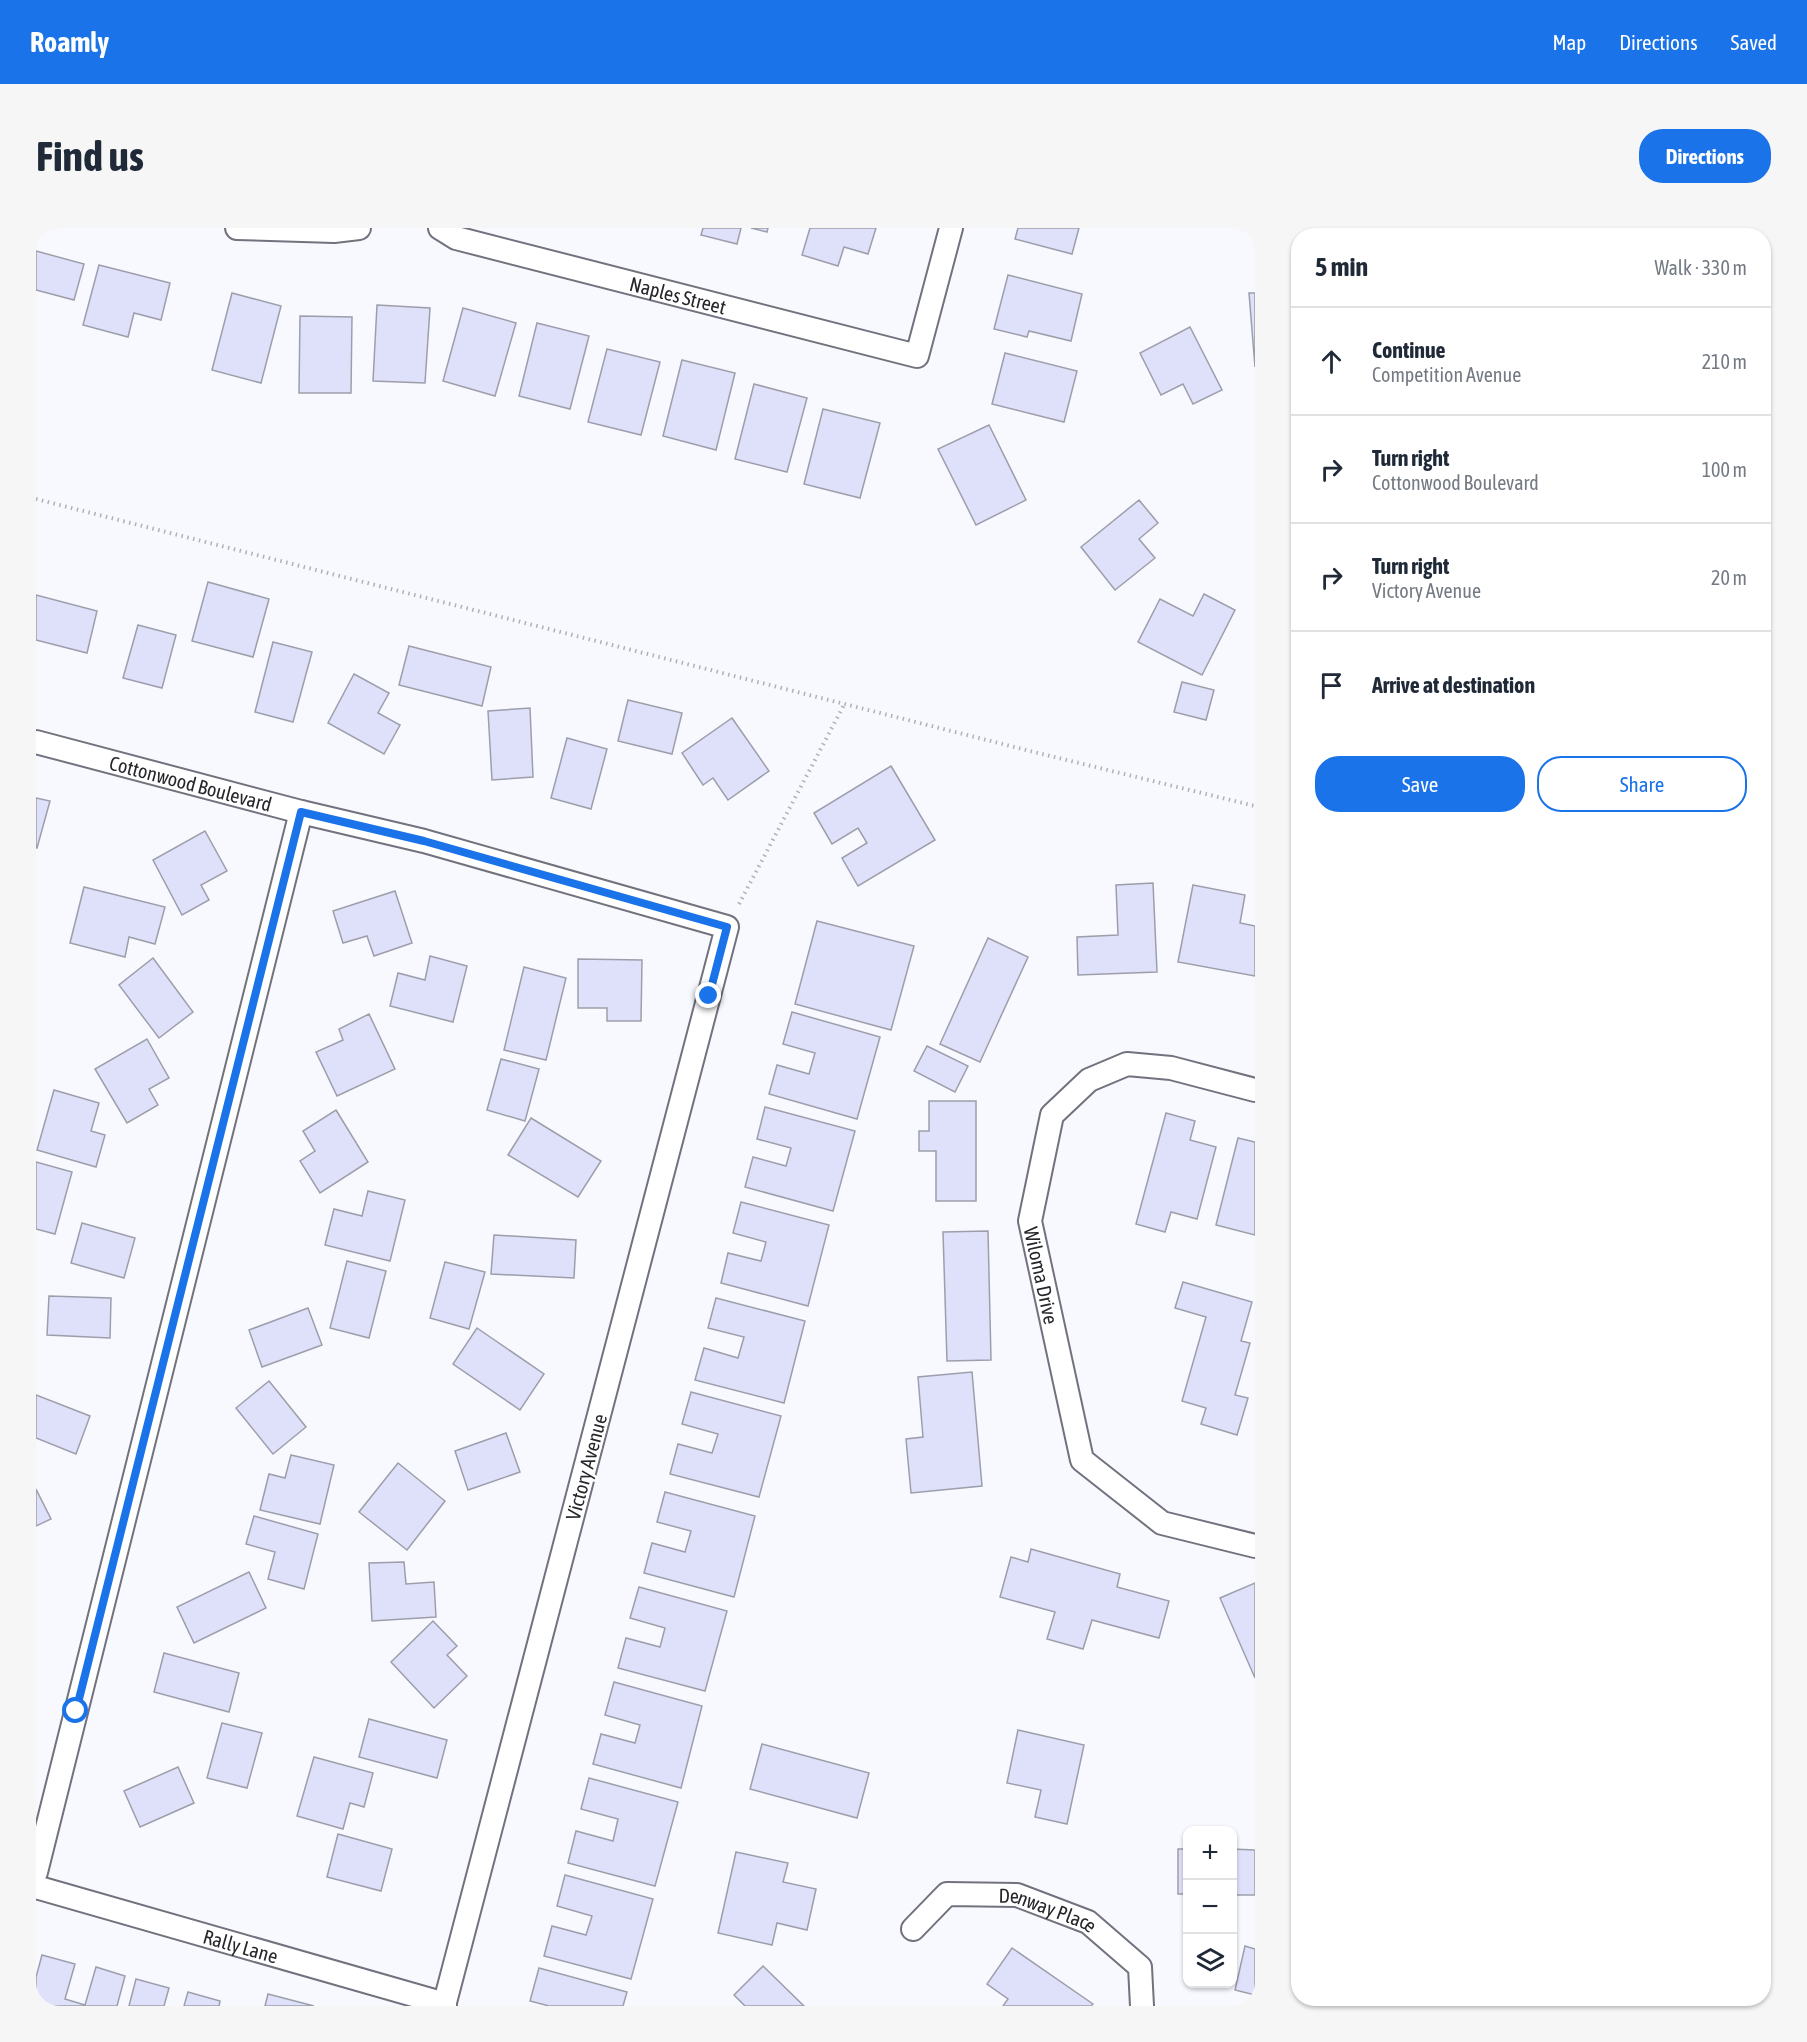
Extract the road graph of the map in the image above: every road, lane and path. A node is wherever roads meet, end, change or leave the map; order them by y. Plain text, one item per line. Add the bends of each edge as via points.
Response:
1 (237, 228) edge
2 (359, 228) edge
3 (440, 228) edge
4 (951, 228) edge
5 (36, 499) edge
6 (845, 703) junction
7 (36, 742) edge
8 (1255, 806) edge
9 (301, 812) junction
10 (727, 927) junction
11 (1255, 1090) edge
12 (1255, 1546) edge
13 (36, 1872) edge
14 (36, 1887) edge
15 (914, 1929) dead end
16 (445, 2005) edge
17 (1142, 2006) edge

1 - 2 street
3 - 4 street, Naples Street via 456,238 917,356
5 - 6 path
6 - 8 path
6 - 10 path
7 - 9 street, Cottonwood Boulevard
9 - 10 street, Cottonwood Boulevard via 424,841
9 - 13 street
10 - 16 street, Victory Avenue
11 - 12 street, Wiloma Drive via 1171,1068 1127,1064 1089,1080 1052,1115 1030,1221 1082,1460 1162,1522
14 - 16 street, Rally Lane
15 - 17 street, Denway Place via 947,1894 1017,1895 1088,1922 1140,1967

